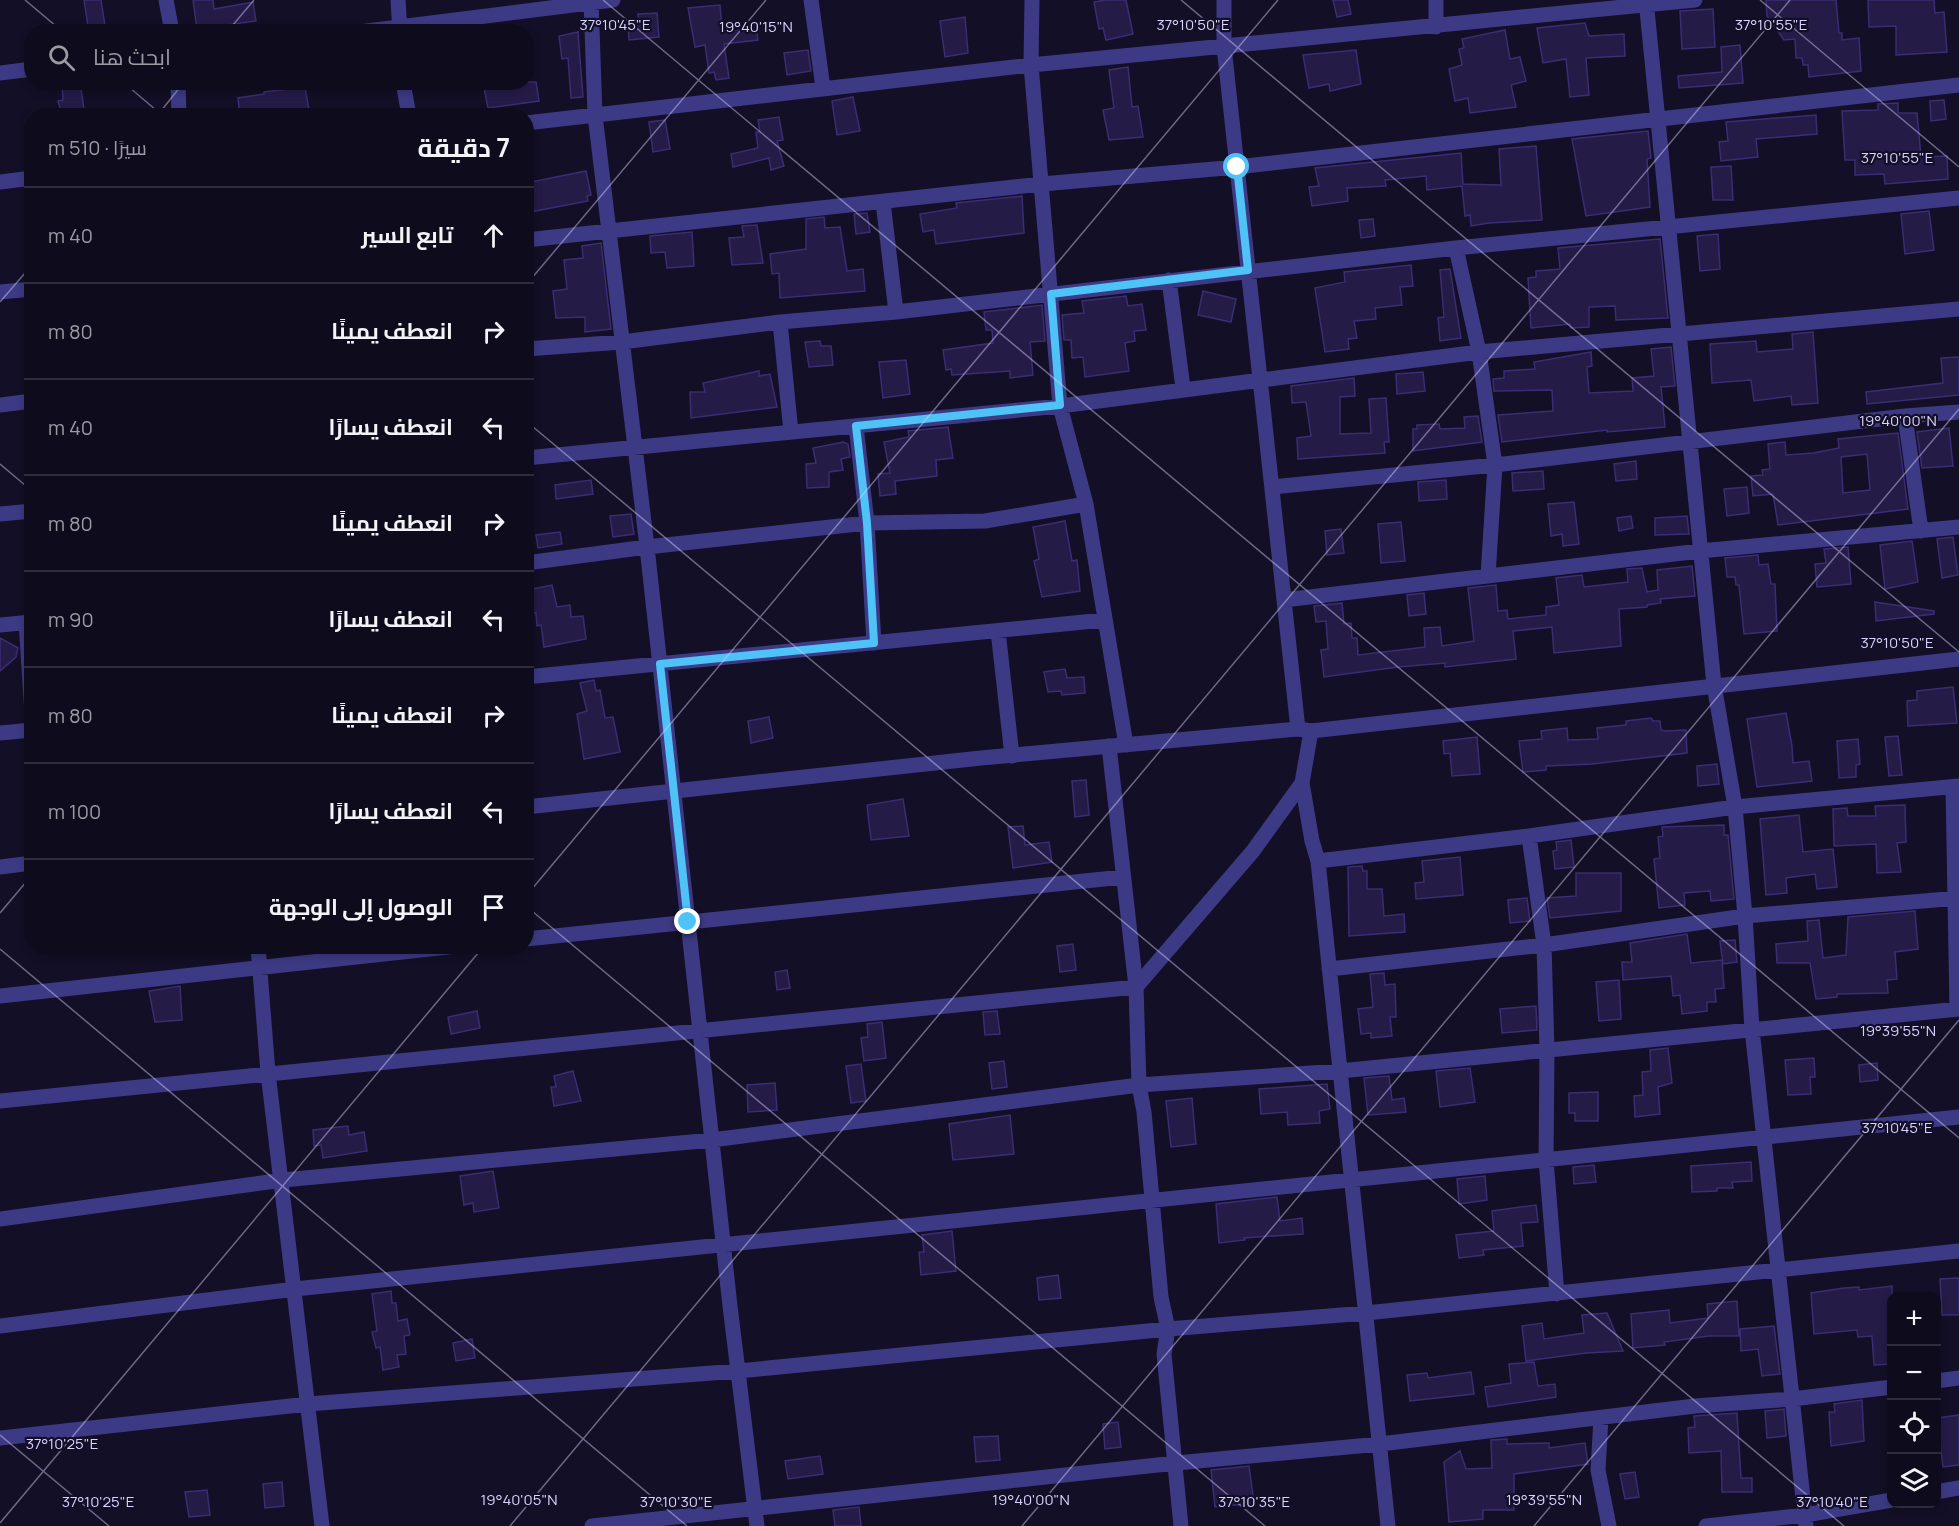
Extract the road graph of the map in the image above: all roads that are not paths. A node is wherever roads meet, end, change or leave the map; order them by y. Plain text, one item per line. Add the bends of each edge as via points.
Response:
1 (165, 0) edge
2 (398, 0) edge
3 (613, 0) edge
4 (811, 0) edge
5 (1032, 0) edge
6 (1224, 0) edge
7 (1436, 0) edge
8 (1695, 0) edge
9 (591, 1) edge
10 (1646, 3) edge
11 (170, 24) edge
12 (400, 24) edge
13 (434, 24) edge
14 (1436, 27) junction
15 (1224, 47) junction
16 (1031, 64) junction
17 (24, 70) edge
18 (0, 73) edge
19 (1959, 85) edge
20 (824, 88) junction
21 (177, 90) edge
22 (404, 90) edge
23 (179, 108) edge
24 (408, 108) edge
25 (595, 115) junction
26 (1658, 119) junction
27 (534, 122) edge
28 (1237, 167) junction
29 (24, 179) edge
30 (0, 182) edge
31 (1042, 184) junction
32 (1959, 198) edge
33 (883, 202) junction
34 (1668, 227) junction
35 (611, 232) junction
36 (534, 239) edge
37 (1456, 248) junction
38 (1248, 270) junction
39 (1169, 280) junction
40 (24, 290) edge
41 (0, 292) edge
42 (1051, 294) junction
43 (1959, 309) edge
44 (896, 312) junction
45 (780, 322) junction
46 (1678, 334) junction
47 (622, 342) junction
48 (534, 348) edge
49 (1479, 352) junction
50 (1260, 380) junction
51 (1183, 388) junction
52 (24, 402) edge
53 (0, 405) edge
54 (1060, 405) junction
55 (1959, 412) edge
56 (1905, 416) junction
57 (856, 426) junction
58 (791, 432) junction
59 (1689, 442) junction
60 (634, 448) junction
61 (534, 457) edge
62 (1495, 465) junction
63 (1272, 487) junction
64 (1086, 504) junction
65 (24, 512) edge
66 (0, 514) edge
67 (867, 523) junction
68 (1959, 527) edge
69 (1921, 531) junction
70 (647, 547) junction
71 (1701, 551) junction
72 (534, 562) edge
73 (1488, 576) junction
74 (1284, 600) junction
75 (1104, 620) junction
76 (24, 623) edge
77 (0, 625) edge
78 (998, 631) junction
79 (874, 643) junction
80 (1959, 658) edge
81 (660, 664) junction
82 (534, 676) edge
83 (1714, 685) junction
84 (1304, 730) junction
85 (24, 731) edge
86 (0, 733) edge
87 (1126, 745) junction
88 (1109, 746) junction
89 (1012, 756) junction
90 (1302, 783) junction
91 (1956, 787) edge
92 (674, 791) junction
93 (534, 806) edge
94 (1735, 807) junction
95 (1529, 836) junction
96 (1318, 861) junction
97 (24, 864) edge
98 (0, 867) edge
99 (1124, 877) junction
100 (1958, 898) edge
101 (1745, 916) junction
102 (688, 922) junction
103 (534, 938) edge
104 (1544, 945) junction
105 (258, 954) edge
106 (382, 954) edge
107 (259, 967) junction
108 (1329, 969) junction
109 (1136, 987) junction
110 (0, 996) edge
111 (1958, 1009) edge
112 (1752, 1029) junction
113 (700, 1030) junction
114 (1547, 1050) junction
115 (1340, 1071) junction
116 (268, 1073) junction
117 (1139, 1085) junction
118 (0, 1101) edge
119 (1959, 1117) edge
120 (1763, 1138) junction
121 (712, 1140) junction
122 (1546, 1160) junction
123 (1352, 1179) junction
124 (283, 1180) junction
125 (1153, 1199) junction
126 (0, 1219) edge
127 (724, 1246) junction
128 (1959, 1251) edge
129 (1778, 1271) junction
130 (295, 1289) junction
131 (1557, 1294) junction
132 (1366, 1313) junction
133 (0, 1326) edge
134 (1168, 1329) junction
135 (738, 1371) junction
136 (1959, 1378) edge
137 (1941, 1380) edge
138 (1887, 1388) edge
139 (1792, 1399) junction
140 (308, 1404) junction
141 (1601, 1418) junction
142 (0, 1438) edge
143 (1380, 1444) junction
144 (1176, 1463) junction
145 (1959, 1488) edge
146 (1941, 1491) edge
147 (1887, 1501) edge
148 (755, 1510) junction
149 (1806, 1521) edge
150 (322, 1526) edge
151 (592, 1526) edge
152 (757, 1526) edge
153 (1181, 1526) edge
154 (1388, 1526) edge
155 (1610, 1526) edge
156 (1706, 1526) edge

1 - 11 street
2 - 12 street
3 - 9 street
4 - 20 street
5 - 16 street
6 - 15 street
7 - 14 street
8 - 10 street
9 - 13 street
9 - 25 street
10 - 14 street
10 - 26 street
14 - 15 street
15 - 16 street
15 - 28 street
16 - 20 street
16 - 31 street
17 - 18 street
19 - 26 street
20 - 25 street
21 - 23 street
22 - 24 street
25 - 27 street
25 - 35 street
26 - 28 street
26 - 34 street
28 - 31 street
28 - 38 street
29 - 30 street
31 - 33 street
31 - 42 street
32 - 34 street
33 - 35 street
33 - 44 street
34 - 37 street
34 - 46 street
35 - 36 street
35 - 47 street
37 - 38 street
37 - 49 street
38 - 39 street
38 - 50 street
39 - 42 street
39 - 51 street
40 - 41 street
42 - 44 street
42 - 54 street
43 - 46 street
44 - 45 street
45 - 47 street
45 - 58 street
46 - 49 street
46 - 59 street
47 - 48 street
47 - 60 street
49 - 50 street
49 - 62 street
50 - 51 street
50 - 63 street
51 - 54 street
52 - 53 street
54 - 57 street
54 - 64 street
55 - 56 street
56 - 59 street
56 - 69 street
57 - 58 street
57 - 67 street
58 - 60 street
59 - 62 street
59 - 71 street
60 - 61 street
60 - 70 street
62 - 63 street
62 - 73 street
63 - 74 street
64 - 67 street via 986,522
64 - 75 street
65 - 66 street
67 - 70 street
67 - 79 street
68 - 69 street
69 - 71 street
70 - 72 street
70 - 81 street
71 - 73 street
71 - 83 street
73 - 74 street
74 - 84 street
75 - 78 street
75 - 87 street
76 - 77 street
78 - 79 street
78 - 89 street
79 - 81 street
80 - 83 street
81 - 82 street
81 - 92 street
83 - 84 street
83 - 94 street
84 - 87 street
84 - 90 street
85 - 86 street
87 - 88 street
88 - 89 street
88 - 99 street
89 - 92 street
90 - 96 street
90 - 109 street via 1253,851
91 - 94 street
91 - 100 street
92 - 93 street
92 - 102 street
94 - 95 street
94 - 101 street
95 - 96 street
95 - 104 street
96 - 108 street
97 - 98 street
99 - 102 street
99 - 109 street
100 - 101 street
100 - 111 street
101 - 104 street
101 - 112 street
102 - 103 street
102 - 113 street
104 - 108 street
104 - 114 street
105 - 107 street
106 - 107 street
107 - 110 street
107 - 116 street
108 - 115 street
109 - 113 street
109 - 117 street
111 - 112 street
112 - 114 street
112 - 120 street
113 - 116 street
113 - 121 street
114 - 115 street
114 - 122 street
115 - 117 street
115 - 123 street
116 - 118 street
116 - 124 street
117 - 121 street
117 - 125 street
119 - 120 street
120 - 122 street
120 - 129 street
121 - 124 street
121 - 127 street
122 - 123 street
122 - 131 street
123 - 125 street
123 - 132 street
124 - 126 street
124 - 130 street
125 - 127 street
125 - 134 street via 1161,1297
127 - 130 street
127 - 135 street
128 - 129 street
129 - 131 street
129 - 139 street
130 - 133 street
130 - 140 street
131 - 132 street
132 - 134 street
132 - 143 street
134 - 135 street
134 - 144 street via 1164,1354
135 - 140 street
135 - 148 street
136 - 137 street
138 - 139 street
139 - 141 street
139 - 149 street
140 - 142 street
140 - 150 street
141 - 143 street
141 - 155 street via 1598,1470
143 - 144 street
143 - 154 street
144 - 148 street
144 - 153 street
145 - 146 street
147 - 149 street
148 - 151 street
148 - 152 street
149 - 156 street

